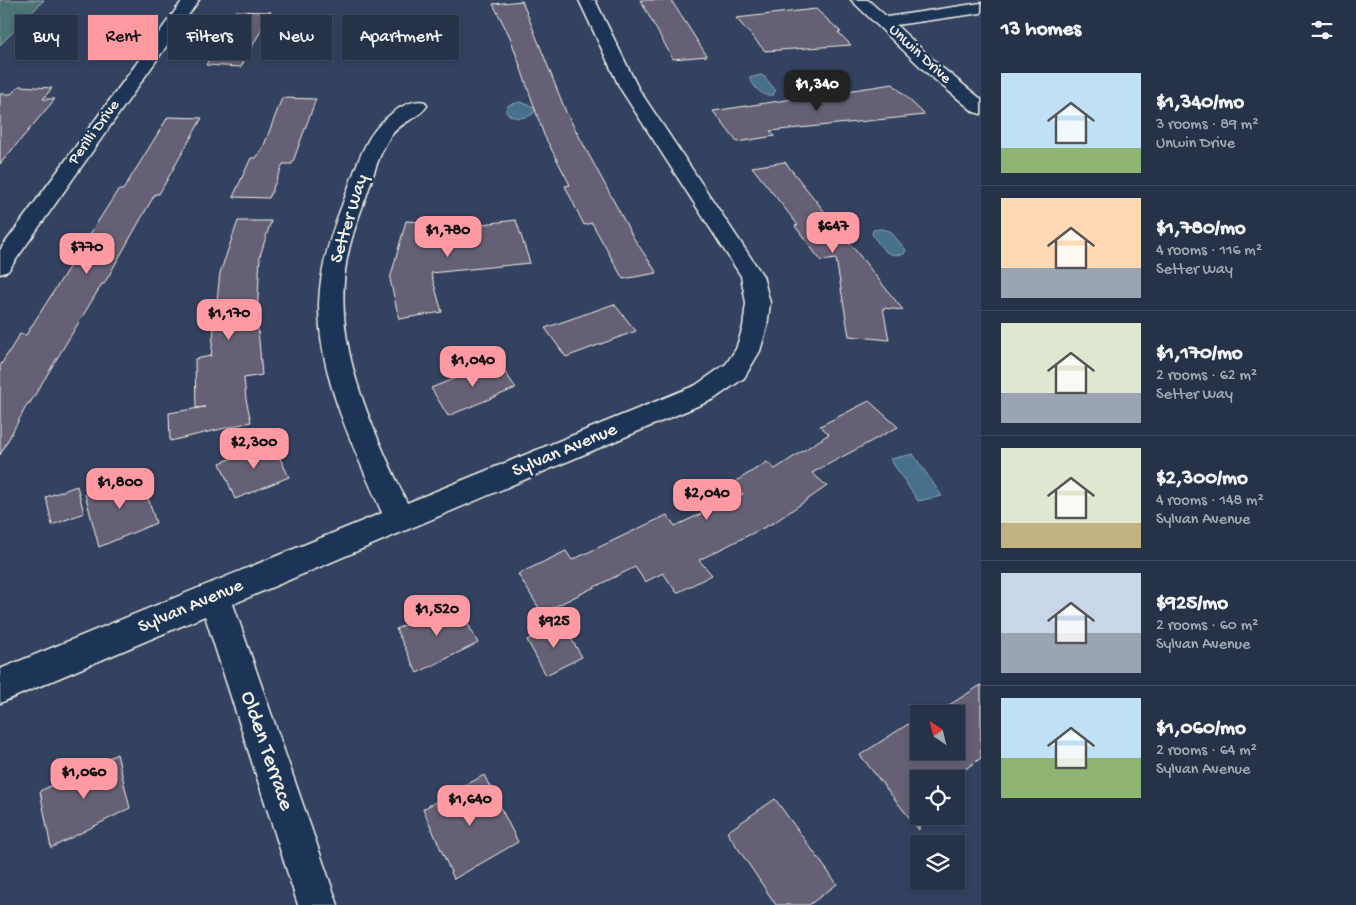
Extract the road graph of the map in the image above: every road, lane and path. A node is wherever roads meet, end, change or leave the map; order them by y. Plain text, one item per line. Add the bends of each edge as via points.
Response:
1 (191, 0) edge
2 (587, 0) edge
3 (859, 0) edge
4 (981, 8) edge
5 (883, 22) junction
6 (418, 106) dead end
7 (981, 108) edge
8 (0, 266) edge
9 (400, 520) junction
10 (215, 598) junction
11 (0, 686) edge
12 (318, 905) edge

1 - 8 street, Perilli Drive
2 - 9 street, Sylvan Avenue via 629,88 752,276 758,303 748,351 735,371 705,392
3 - 5 street, Unwin Drive
4 - 5 street
5 - 7 street, Unwin Drive
6 - 9 street, Setter Way via 394,121 375,143 342,236 334,272 332,311 337,360 349,405
9 - 10 street, Sylvan Avenue
10 - 11 street, Sylvan Avenue
10 - 12 street, Olden Terrace

